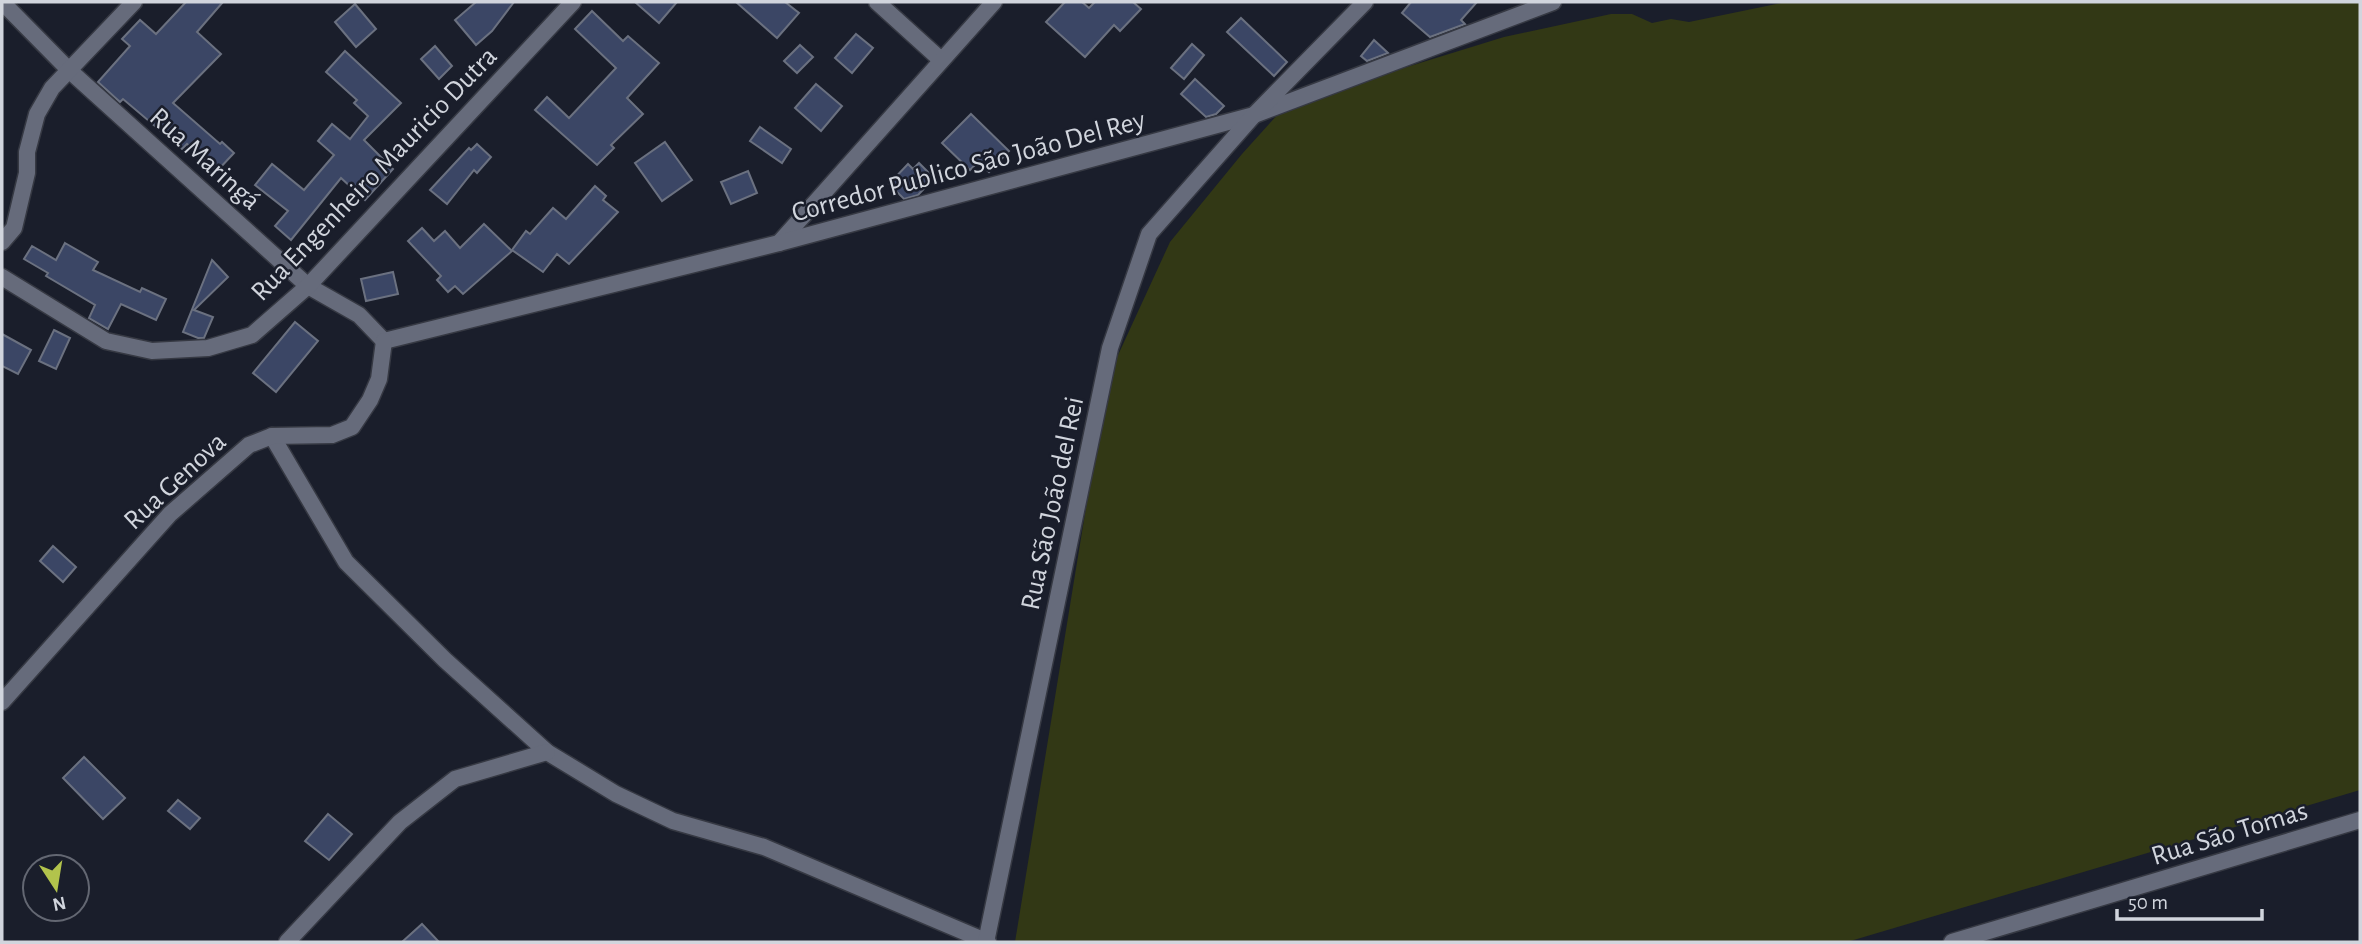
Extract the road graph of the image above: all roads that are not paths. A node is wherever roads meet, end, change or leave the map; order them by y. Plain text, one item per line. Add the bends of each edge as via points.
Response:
1 (2, 2) edge
2 (134, 2) edge
3 (573, 2) edge
4 (877, 2) edge
5 (995, 2) edge
6 (1365, 2) edge
7 (1553, 2) edge
8 (941, 60) junction
9 (70, 71) junction
10 (1254, 115) junction
11 (2, 242) edge
12 (779, 243) junction
13 (2, 277) edge
14 (308, 286) junction
15 (384, 341) junction
16 (272, 436) junction
17 (2, 702) edge
18 (547, 752) junction
19 (2360, 820) edge
20 (287, 942) edge
21 (987, 942) edge
22 (1952, 942) edge

1 - 9 street, Rua Maringá
2 - 9 street
3 - 14 street, Rua Engenheiro Mauricio Dutra
4 - 8 street
5 - 8 street
6 - 10 street, Rua São João del Rei
7 - 10 street, Corredor Publico São João Del Rey
8 - 12 street
9 - 11 street via 52,88 37,114 14,228
9 - 14 street, Rua Maringá
10 - 12 street, Corredor Publico São João Del Rey
10 - 21 street, Rua São João del Rei via 1149,234 1110,348
12 - 15 street, Corredor Publico São João Del Rey
13 - 14 street, Rua Engenheiro Mauricio Dutra via 106,341 152,351 208,348 252,335
14 - 15 street, Rua Maringá via 359,314
15 - 16 street, Rua Genova via 379,379 352,427 332,435
16 - 17 street, Rua Genova via 250,445 170,514
16 - 18 street via 346,562
18 - 20 street via 455,779 400,822
18 - 21 street via 616,794 673,821 764,847
19 - 22 street, Rua São Tomas

